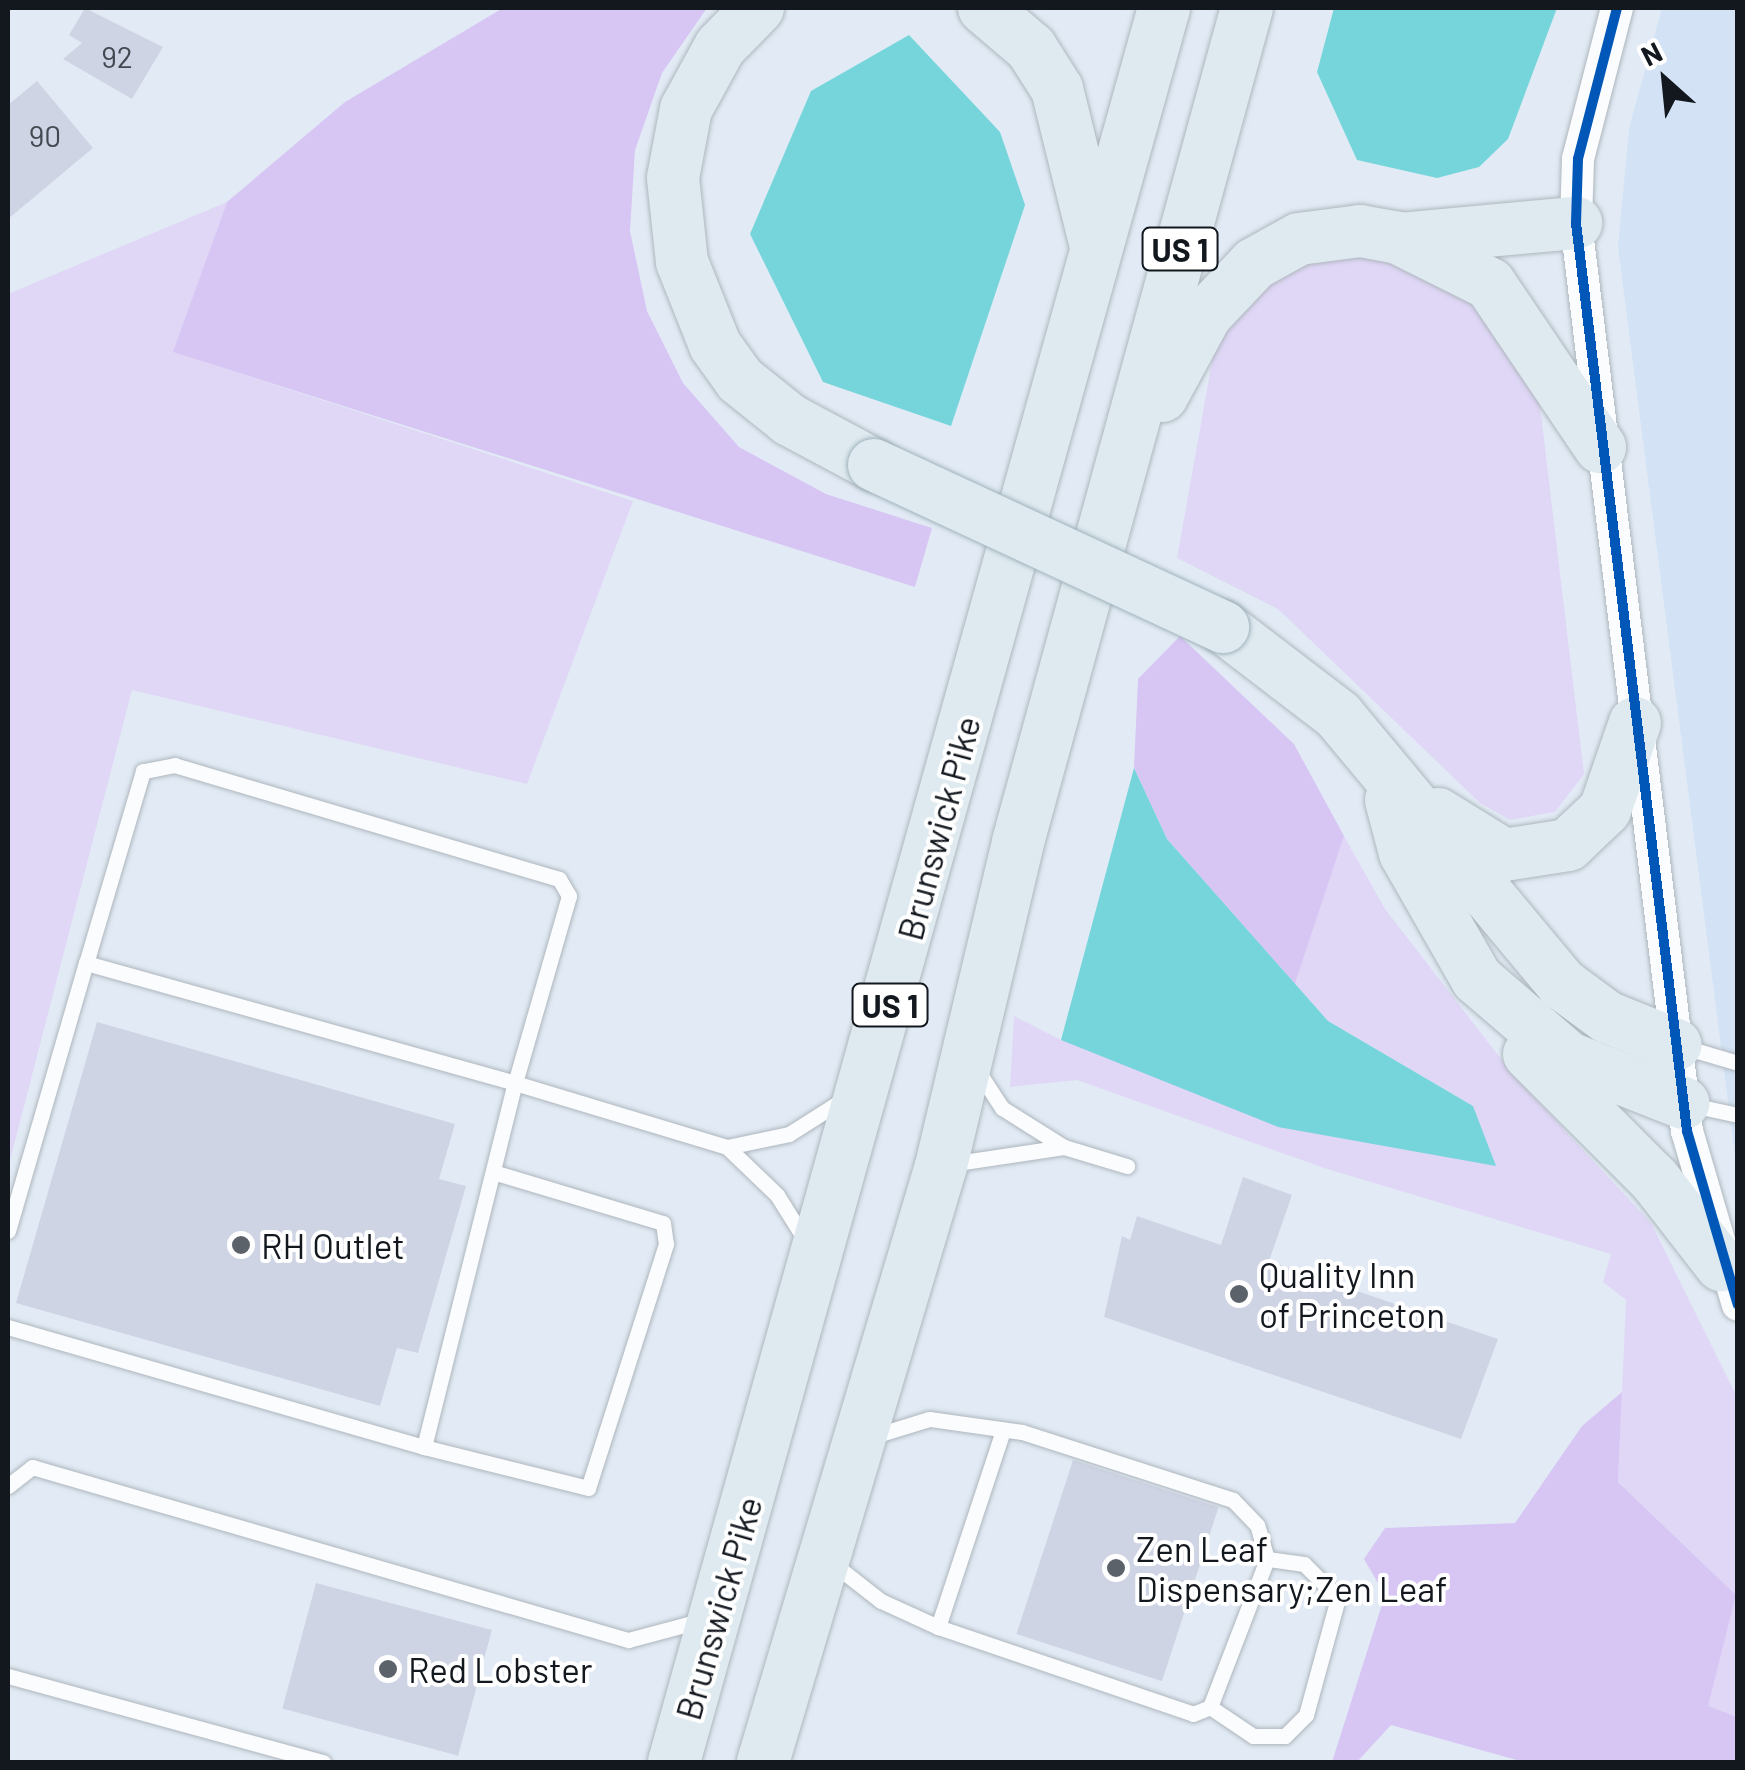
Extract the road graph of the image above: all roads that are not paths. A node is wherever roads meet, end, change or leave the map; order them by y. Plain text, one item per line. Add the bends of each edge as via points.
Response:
1 (984, 8) edge
2 (1164, 8) edge
3 (1247, 8) edge
4 (1617, 8) edge
5 (755, 13) edge
6 (1576, 224) junction
7 (1398, 238) junction
8 (1096, 244) junction
9 (1600, 447) junction
10 (1113, 490) junction
11 (1634, 723) junction
12 (1385, 775) junction
13 (86, 963) junction
14 (1476, 979) junction
15 (1676, 1045) junction
16 (966, 1052) junction
17 (1738, 1063) edge
18 (874, 1071) junction
19 (515, 1083) junction
20 (1684, 1103) junction
21 (1738, 1115) edge
22 (727, 1147) junction
23 (1064, 1147) junction
24 (941, 1166) junction
25 (1127, 1166) dead end
26 (493, 1172) junction
27 (8, 1231) edge
28 (818, 1264) junction
29 (1732, 1266) edge
30 (8, 1327) edge
31 (1003, 1430) junction
32 (861, 1442) junction
33 (424, 1447) junction
34 (8, 1486) edge
35 (824, 1556) junction
36 (1266, 1558) junction
37 (717, 1614) junction
38 (938, 1626) junction
39 (8, 1676) edge
40 (1210, 1708) junction
41 (323, 1762) edge
42 (674, 1762) edge
43 (763, 1762) edge

1 - 8 highway via 1031,48 1058,89
2 - 8 highway, Brunswick Pike / US 1
3 - 10 highway, US 1
4 - 6 street via 1578,159
5 - 12 highway, bridge via 701,75 678,140 682,262 715,345 740,380 790,420 874,465 1223,627 1320,697
6 - 7 highway
6 - 9 street
7 - 9 highway via 1490,284 1529,330
7 - 10 highway via 1319,234 1254,264 1206,315
8 - 18 highway, Brunswick Pike / US 1
9 - 11 street
10 - 16 highway, US 1
11 - 12 highway via 1598,820 1543,854 1480,846
11 - 15 street
12 - 14 highway via 1405,853
12 - 15 highway via 1562,984 1608,1017
13 - 19 lane
13 - 19 lane via 143,771 175,765 559,879 569,896
13 - 27 lane
14 - 20 highway via 1569,1058
14 - 29 highway via 1529,1054
15 - 17 lane
15 - 20 street
16 - 23 lane via 1002,1108
16 - 24 highway, US 1
18 - 22 lane via 789,1134
18 - 28 highway, Brunswick Pike / US 1
19 - 22 lane
19 - 26 lane
20 - 21 lane
20 - 29 street
22 - 28 lane via 777,1195
23 - 24 lane
23 - 25 lane
24 - 32 highway, US 1
26 - 33 lane
26 - 33 lane via 664,1223 666,1244 588,1488
28 - 37 highway, Brunswick Pike / US 1
30 - 33 lane
31 - 32 lane via 929,1419
31 - 36 lane via 1234,1500 1258,1525
31 - 38 lane
32 - 35 highway, US 1
34 - 37 lane via 32,1467 628,1640
35 - 38 lane via 881,1601
35 - 43 highway, US 1
36 - 40 lane
36 - 40 lane via 1304,1564 1338,1598 1306,1715 1285,1736 1252,1736
37 - 42 highway, Brunswick Pike / US 1
38 - 40 lane via 1193,1714
39 - 41 lane

